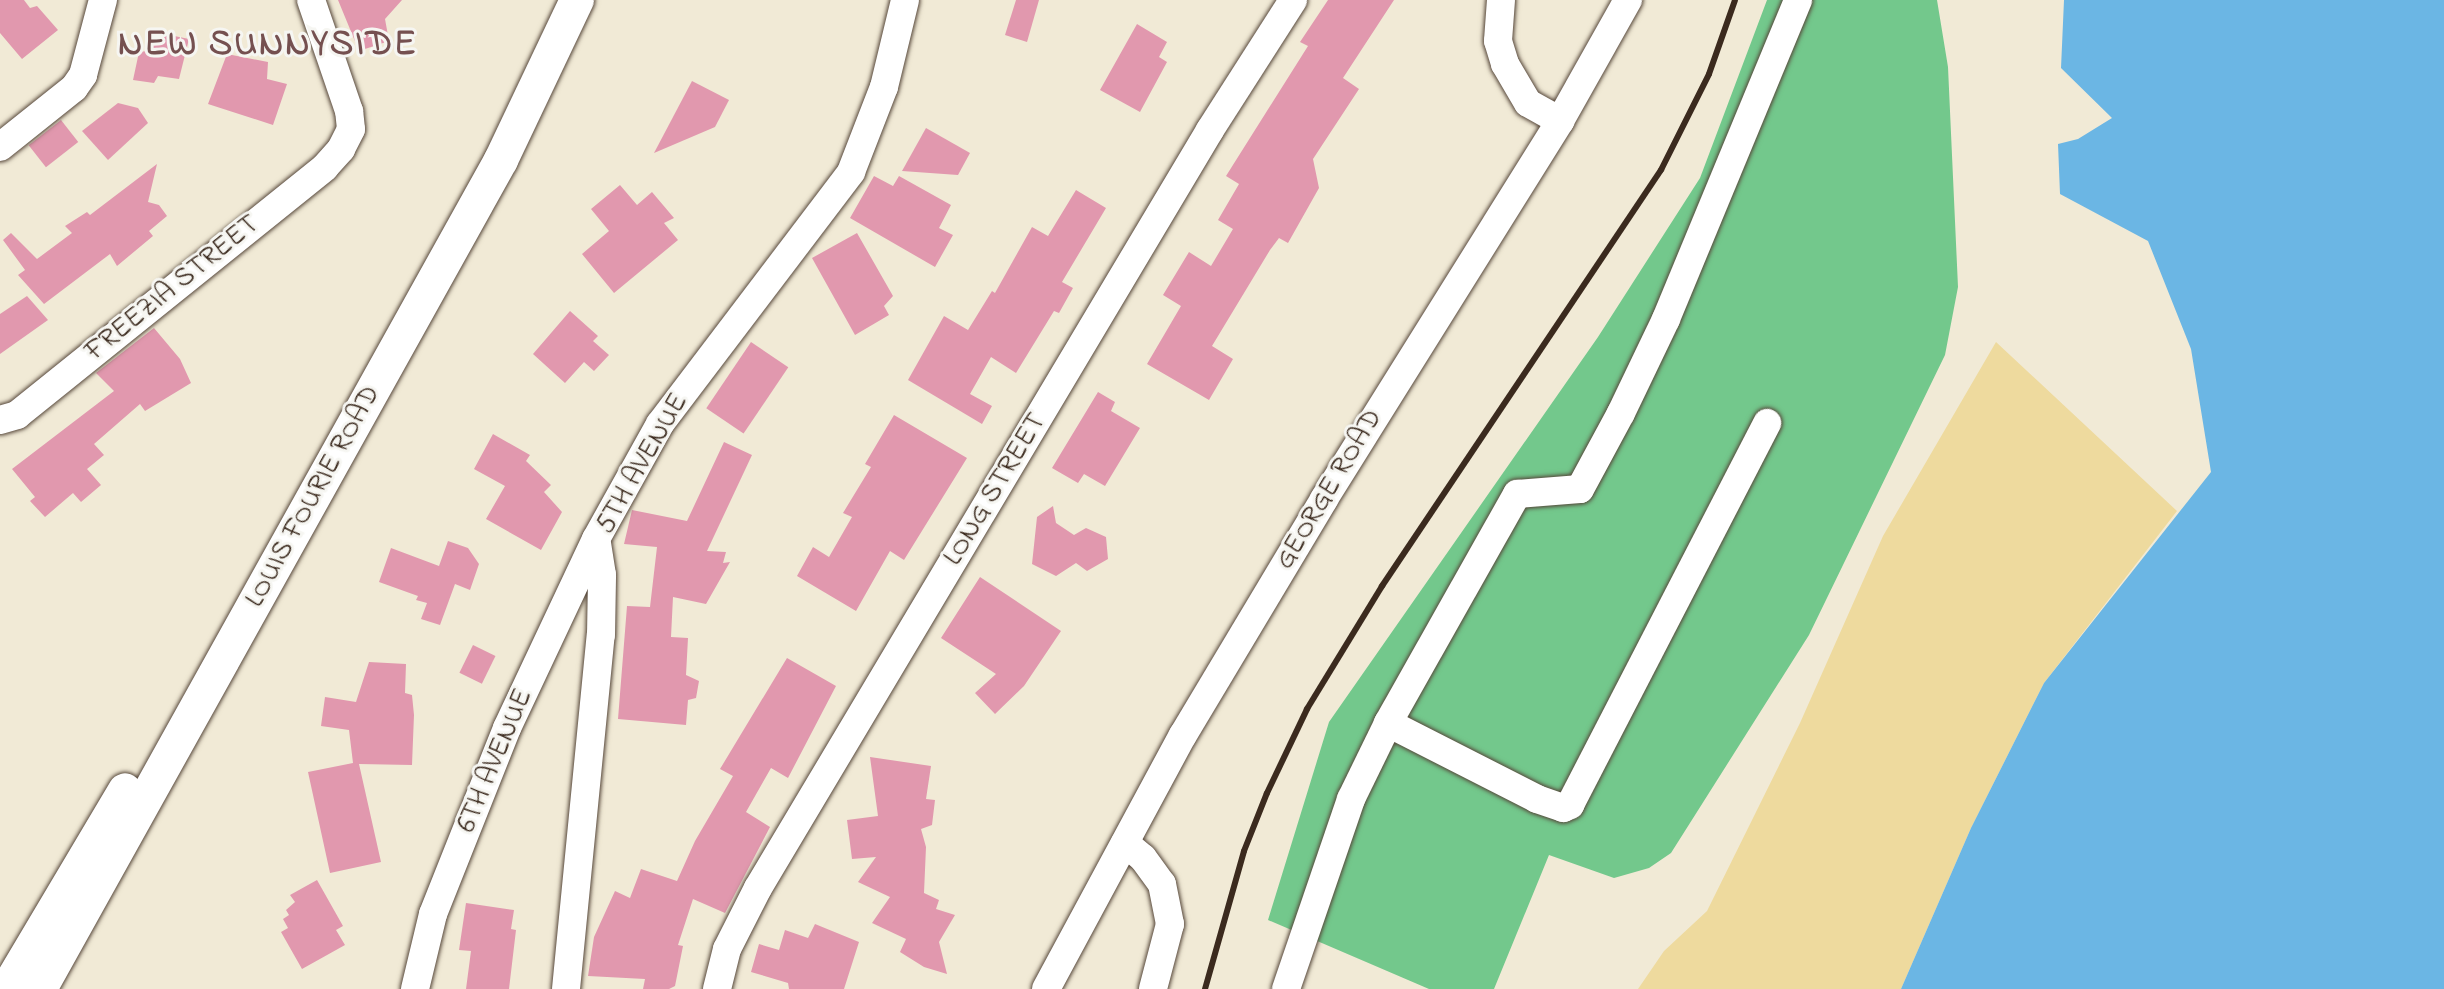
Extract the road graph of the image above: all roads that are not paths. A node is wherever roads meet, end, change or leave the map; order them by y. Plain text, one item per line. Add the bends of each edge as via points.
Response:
1 (103, 0) edge
2 (311, 0) edge
3 (577, 0) edge
4 (905, 0) edge
5 (1293, 0) edge
6 (1501, 0) edge
7 (1628, 0) edge
8 (1798, 0) edge
9 (1560, 121) junction
10 (0, 147) edge
11 (501, 160) junction
12 (0, 420) edge
13 (1767, 423) dead end
14 (596, 539) junction
15 (1388, 723) junction
16 (1125, 843) junction
17 (7, 989) edge
18 (40, 989) edge
19 (415, 989) edge
20 (566, 989) edge
21 (717, 989) edge
22 (1046, 989) edge
23 (1153, 989) edge
24 (1286, 989) edge

1 - 10 street via 83,75 74,88
2 - 12 street, FREEZIA STREET via 349,111 351,129 341,149 17,415
3 - 11 main road, LOUIS FOURIE ROAD
4 - 14 street, 5TH AVENUE via 884,87 851,172 660,424
5 - 21 street, LONG STREET via 1210,130 758,888 727,949
6 - 9 street via 1498,41 1505,64 1528,103
7 - 9 street, GEORGE ROAD
8 - 15 street via 1666,319 1580,489 1517,494
9 - 16 street, GEORGE ROAD via 1316,512
11 - 17 main road
11 - 18 main road, LOUIS FOURIE ROAD
13 - 15 street via 1570,805 1556,807 1537,799
14 - 19 street, 6TH AVENUE via 507,728 433,914
14 - 20 street, 5TH AVENUE via 602,575 601,635
15 - 24 street via 1351,799
16 - 22 street, GEORGE ROAD
16 - 23 street via 1162,884 1170,924

